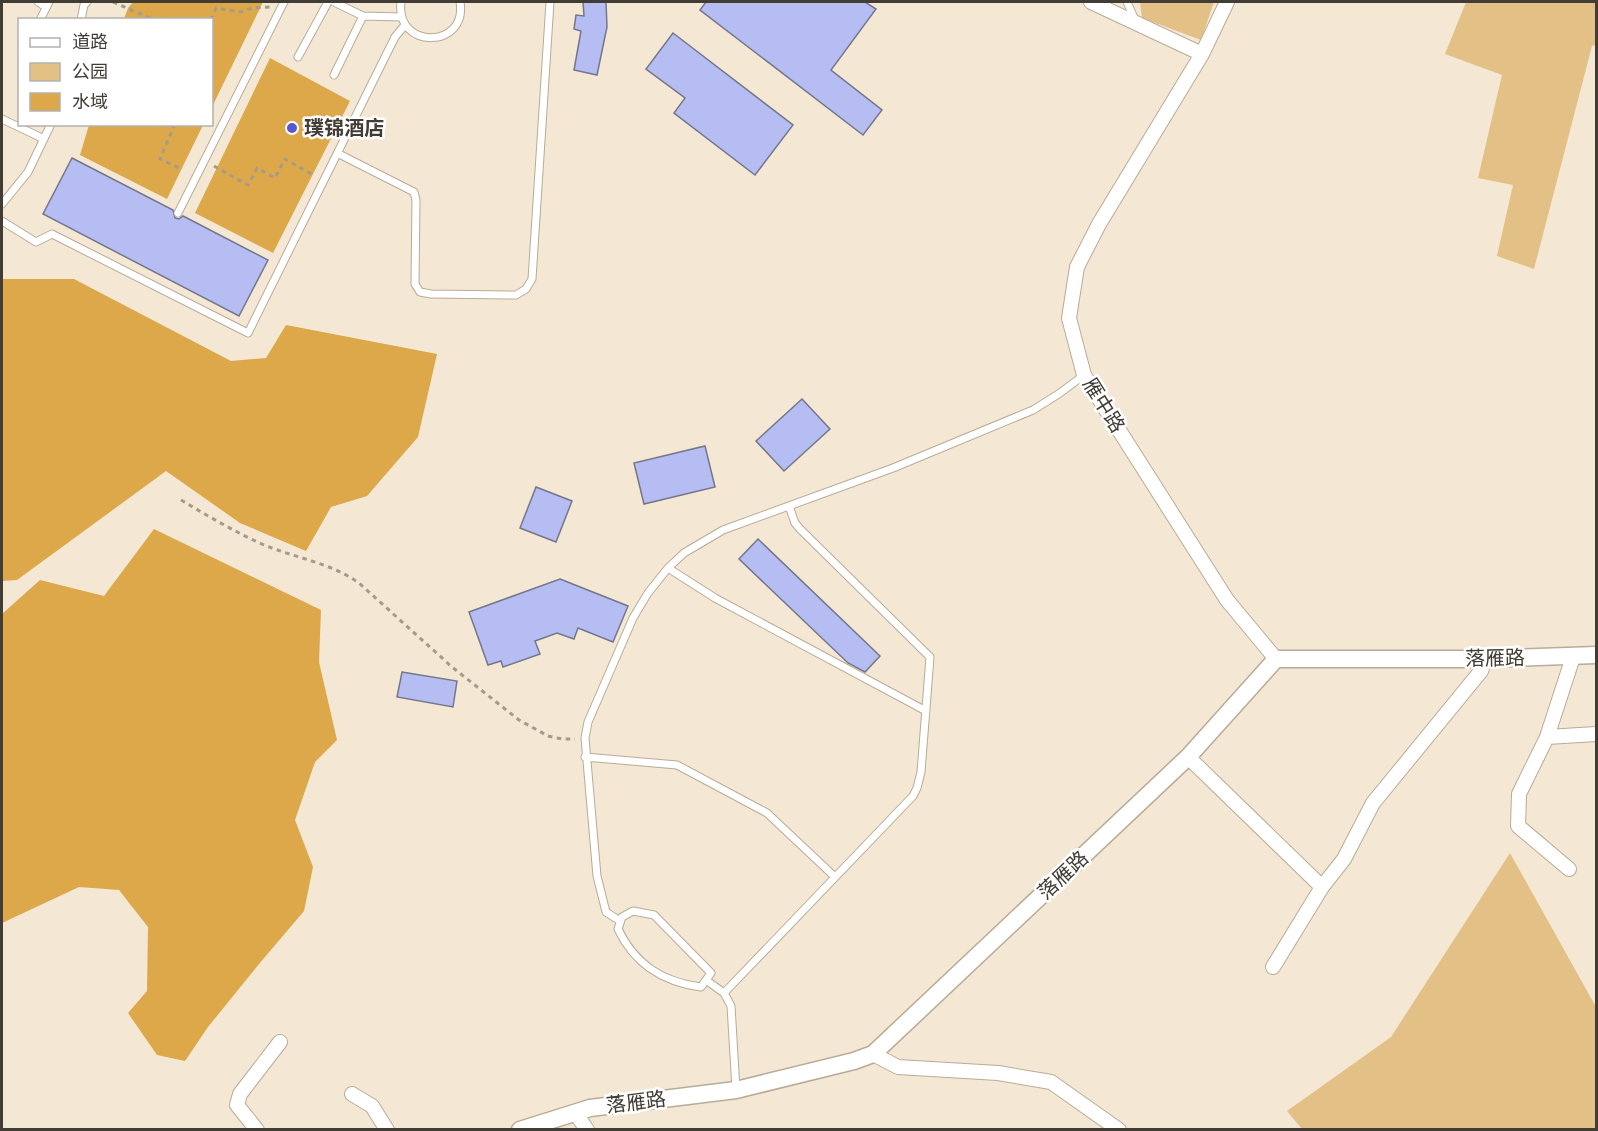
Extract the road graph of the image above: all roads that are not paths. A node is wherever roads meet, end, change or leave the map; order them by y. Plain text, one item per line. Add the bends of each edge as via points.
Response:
1 (38, 2) edge
2 (76, 2) edge
3 (328, 2) edge
4 (334, 2) edge
5 (402, 2) edge
6 (460, 2) edge
7 (550, 2) edge
8 (1090, 2) edge
9 (1127, 2) edge
10 (1227, 2) edge
11 (86, 3) edge
12 (48, 4) edge
13 (282, 4) edge
14 (363, 16) junction
15 (402, 17) junction
16 (41, 18) edge
17 (82, 18) edge
18 (1136, 23) junction
19 (405, 25) junction
20 (1202, 54) junction
21 (298, 57) dead end
22 (334, 75) dead end
23 (2, 119) edge
24 (50, 126) edge
25 (44, 139) junction
26 (339, 154) junction
27 (2, 204) edge
28 (178, 213) dead end
29 (2, 221) edge
30 (1084, 375) junction
31 (789, 506) junction
32 (668, 568) junction
33 (1596, 655) edge
34 (1573, 657) junction
35 (1276, 659) junction
36 (1485, 659) junction
37 (926, 711) junction
38 (1596, 734) edge
39 (1547, 736) junction
40 (585, 757) junction
41 (1188, 757) junction
42 (1569, 869) dead end
43 (835, 877) junction
44 (1322, 887) junction
45 (620, 921) junction
46 (1273, 967) dead end
47 (706, 980) junction
48 (724, 993) junction
49 (280, 1042) dead end
50 (873, 1054) junction
51 (736, 1090) junction
52 (352, 1094) dead end
53 (575, 1112) junction
54 (257, 1130) edge
55 (387, 1130) edge
56 (520, 1130) edge
57 (587, 1130) edge
58 (1119, 1130) edge

1 - 12 lane
2 - 11 lane
3 - 21 lane
4 - 14 lane
5 - 15 lane
6 - 19 lane via 460,17 443,35 427,38
7 - 26 lane via 532,279 526,290 516,295 420,292 415,284 414,192
8 - 18 street
9 - 18 lane
10 - 20 street, 雁中路
11 - 17 lane
12 - 16 lane
13 - 28 lane
14 - 15 lane
14 - 22 lane
15 - 19 lane
18 - 20 street
19 - 26 lane via 395,37
20 - 30 street, 雁中路 via 1077,267 1069,318
23 - 25 lane
24 - 25 lane
25 - 27 lane via 28,172
26 - 29 lane via 248,333 52,234 36,242
30 - 31 lane via 1033,410
30 - 35 street, 雁中路 via 1227,600
31 - 32 lane via 723,530 684,553
31 - 37 lane via 800,529 930,657
32 - 37 lane via 715,598
32 - 40 lane via 633,618 588,722
33 - 34 street, 落雁路
34 - 36 street, 落雁路
34 - 39 street
35 - 36 street, 落雁路
35 - 41 street, 落雁路
36 - 44 street via 1481,671 1373,803 1344,859
37 - 43 lane via 913,796
38 - 39 street
39 - 42 street via 1519,794 1518,826
40 - 43 lane via 677,765 767,813
40 - 45 lane via 598,886 604,910
41 - 44 street
41 - 50 street, 落雁路
43 - 48 lane
44 - 46 street
45 - 47 lane via 618,929 631,950 654,972 674,982 702,987
45 - 47 lane via 633,911 654,915 711,973
47 - 48 lane
48 - 51 lane via 731,1006
49 - 54 street via 240,1094 237,1105
50 - 51 street, 落雁路
50 - 58 street via 898,1067 998,1073 1051,1082
51 - 53 street, 落雁路
52 - 55 street via 372,1106
53 - 56 street, 落雁路
53 - 57 street

